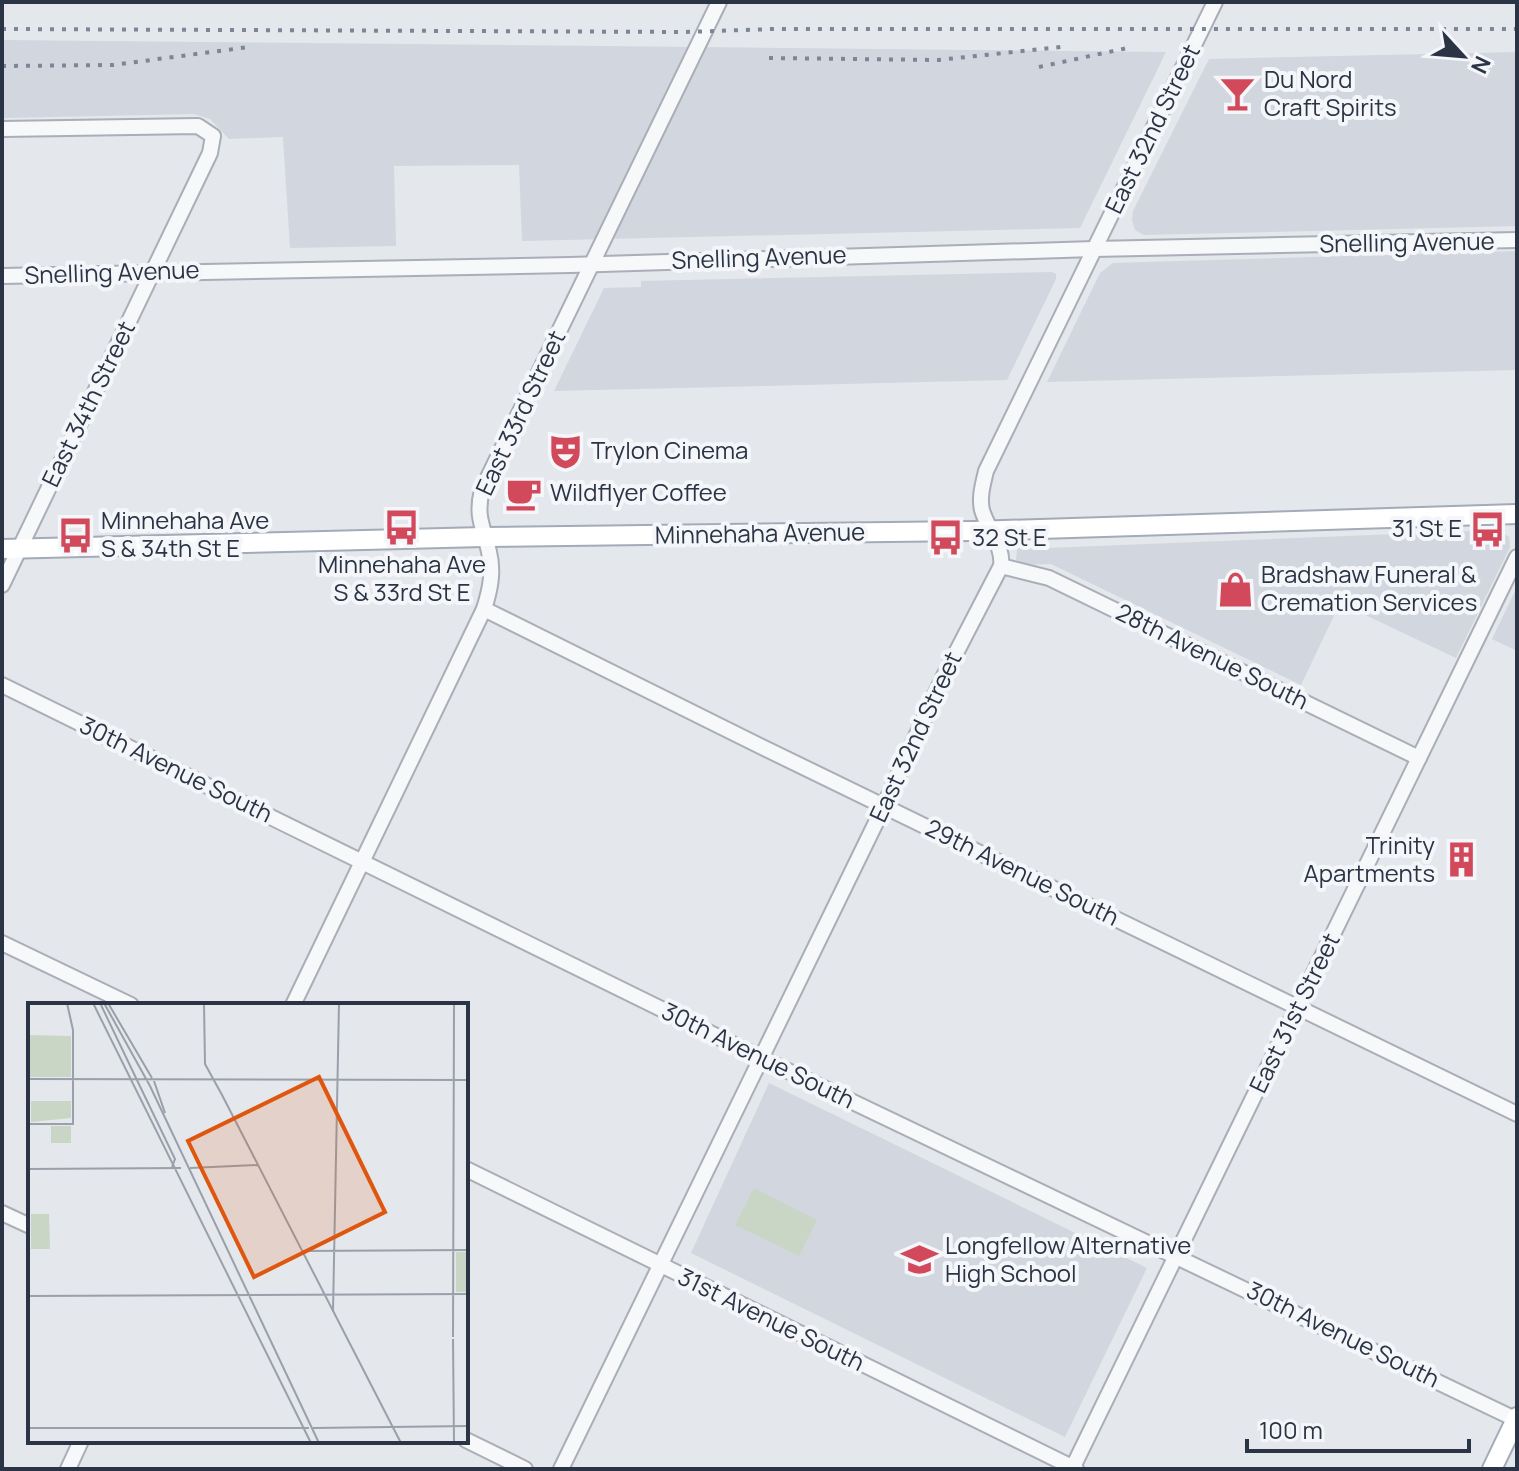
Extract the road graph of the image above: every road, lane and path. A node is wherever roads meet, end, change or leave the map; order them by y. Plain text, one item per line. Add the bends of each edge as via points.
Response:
1 (719, 2) edge
2 (1215, 2) edge
3 (2, 129) edge
4 (1517, 240) edge
5 (1094, 249) junction
6 (591, 264) junction
7 (155, 272) junction
8 (2, 276) edge
9 (1517, 514) edge
10 (990, 530) junction
11 (484, 537) junction
12 (11, 549) edge
13 (1517, 557) edge
14 (1001, 566) junction
15 (2, 585) edge
16 (484, 609) junction
17 (2, 685) edge
18 (1419, 758) junction
19 (884, 806) junction
20 (361, 860) junction
21 (2, 943) edge
22 (127, 1003) edge
23 (294, 1003) edge
24 (1296, 1007) junction
25 (761, 1058) junction
26 (1517, 1114) edge
27 (468, 1170) edge
28 (2, 1213) edge
29 (28, 1225) edge
30 (1176, 1255) junction
31 (660, 1265) junction
32 (1517, 1419) edge
33 (468, 1441) edge
34 (80, 1443) edge
35 (1074, 1468) edge
36 (68, 1469) edge
37 (525, 1469) edge
38 (561, 1469) edge
39 (1492, 1469) edge

1 - 6 street, East 33rd Street
2 - 5 street, East 32nd Street
3 - 7 street, East 34th Street via 198,126 213,136
4 - 5 street, Snelling Avenue
5 - 6 street, Snelling Avenue
5 - 10 street, East 32nd Street via 986,471 981,496
6 - 7 street, Snelling Avenue
6 - 11 street, East 33rd Street via 482,490 478,514
7 - 8 street, Snelling Avenue
7 - 12 street, East 34th Street
9 - 10 main road, Minnehaha Avenue
10 - 11 main road, Minnehaha Avenue
10 - 14 street, East 32nd Street
11 - 12 main road, Minnehaha Avenue
11 - 16 street, East 33rd Street via 492,581
12 - 15 street, East 34th Street
13 - 18 street, East 31st Street
14 - 18 street, 28th Avenue South via 1049,578
14 - 19 street, East 32nd Street
16 - 19 street, 29th Avenue South
16 - 20 street, East 33rd Street
17 - 20 street, 30th Avenue South
18 - 24 street, East 31st Street
19 - 24 street, 29th Avenue South
19 - 25 street, East 32nd Street
20 - 23 street, East 33rd Street
20 - 25 street, 30th Avenue South
21 - 22 street
24 - 26 street, 29th Avenue South
24 - 30 street, East 31st Street
25 - 30 street, 30th Avenue South
25 - 31 street, East 32nd Street
27 - 31 street, 31st Avenue South
28 - 29 street
30 - 32 street, 30th Avenue South
30 - 35 street, East 31st Street
31 - 35 street, 31st Avenue South
31 - 38 street, East 32nd Street
32 - 39 main road
33 - 37 street
34 - 36 street

